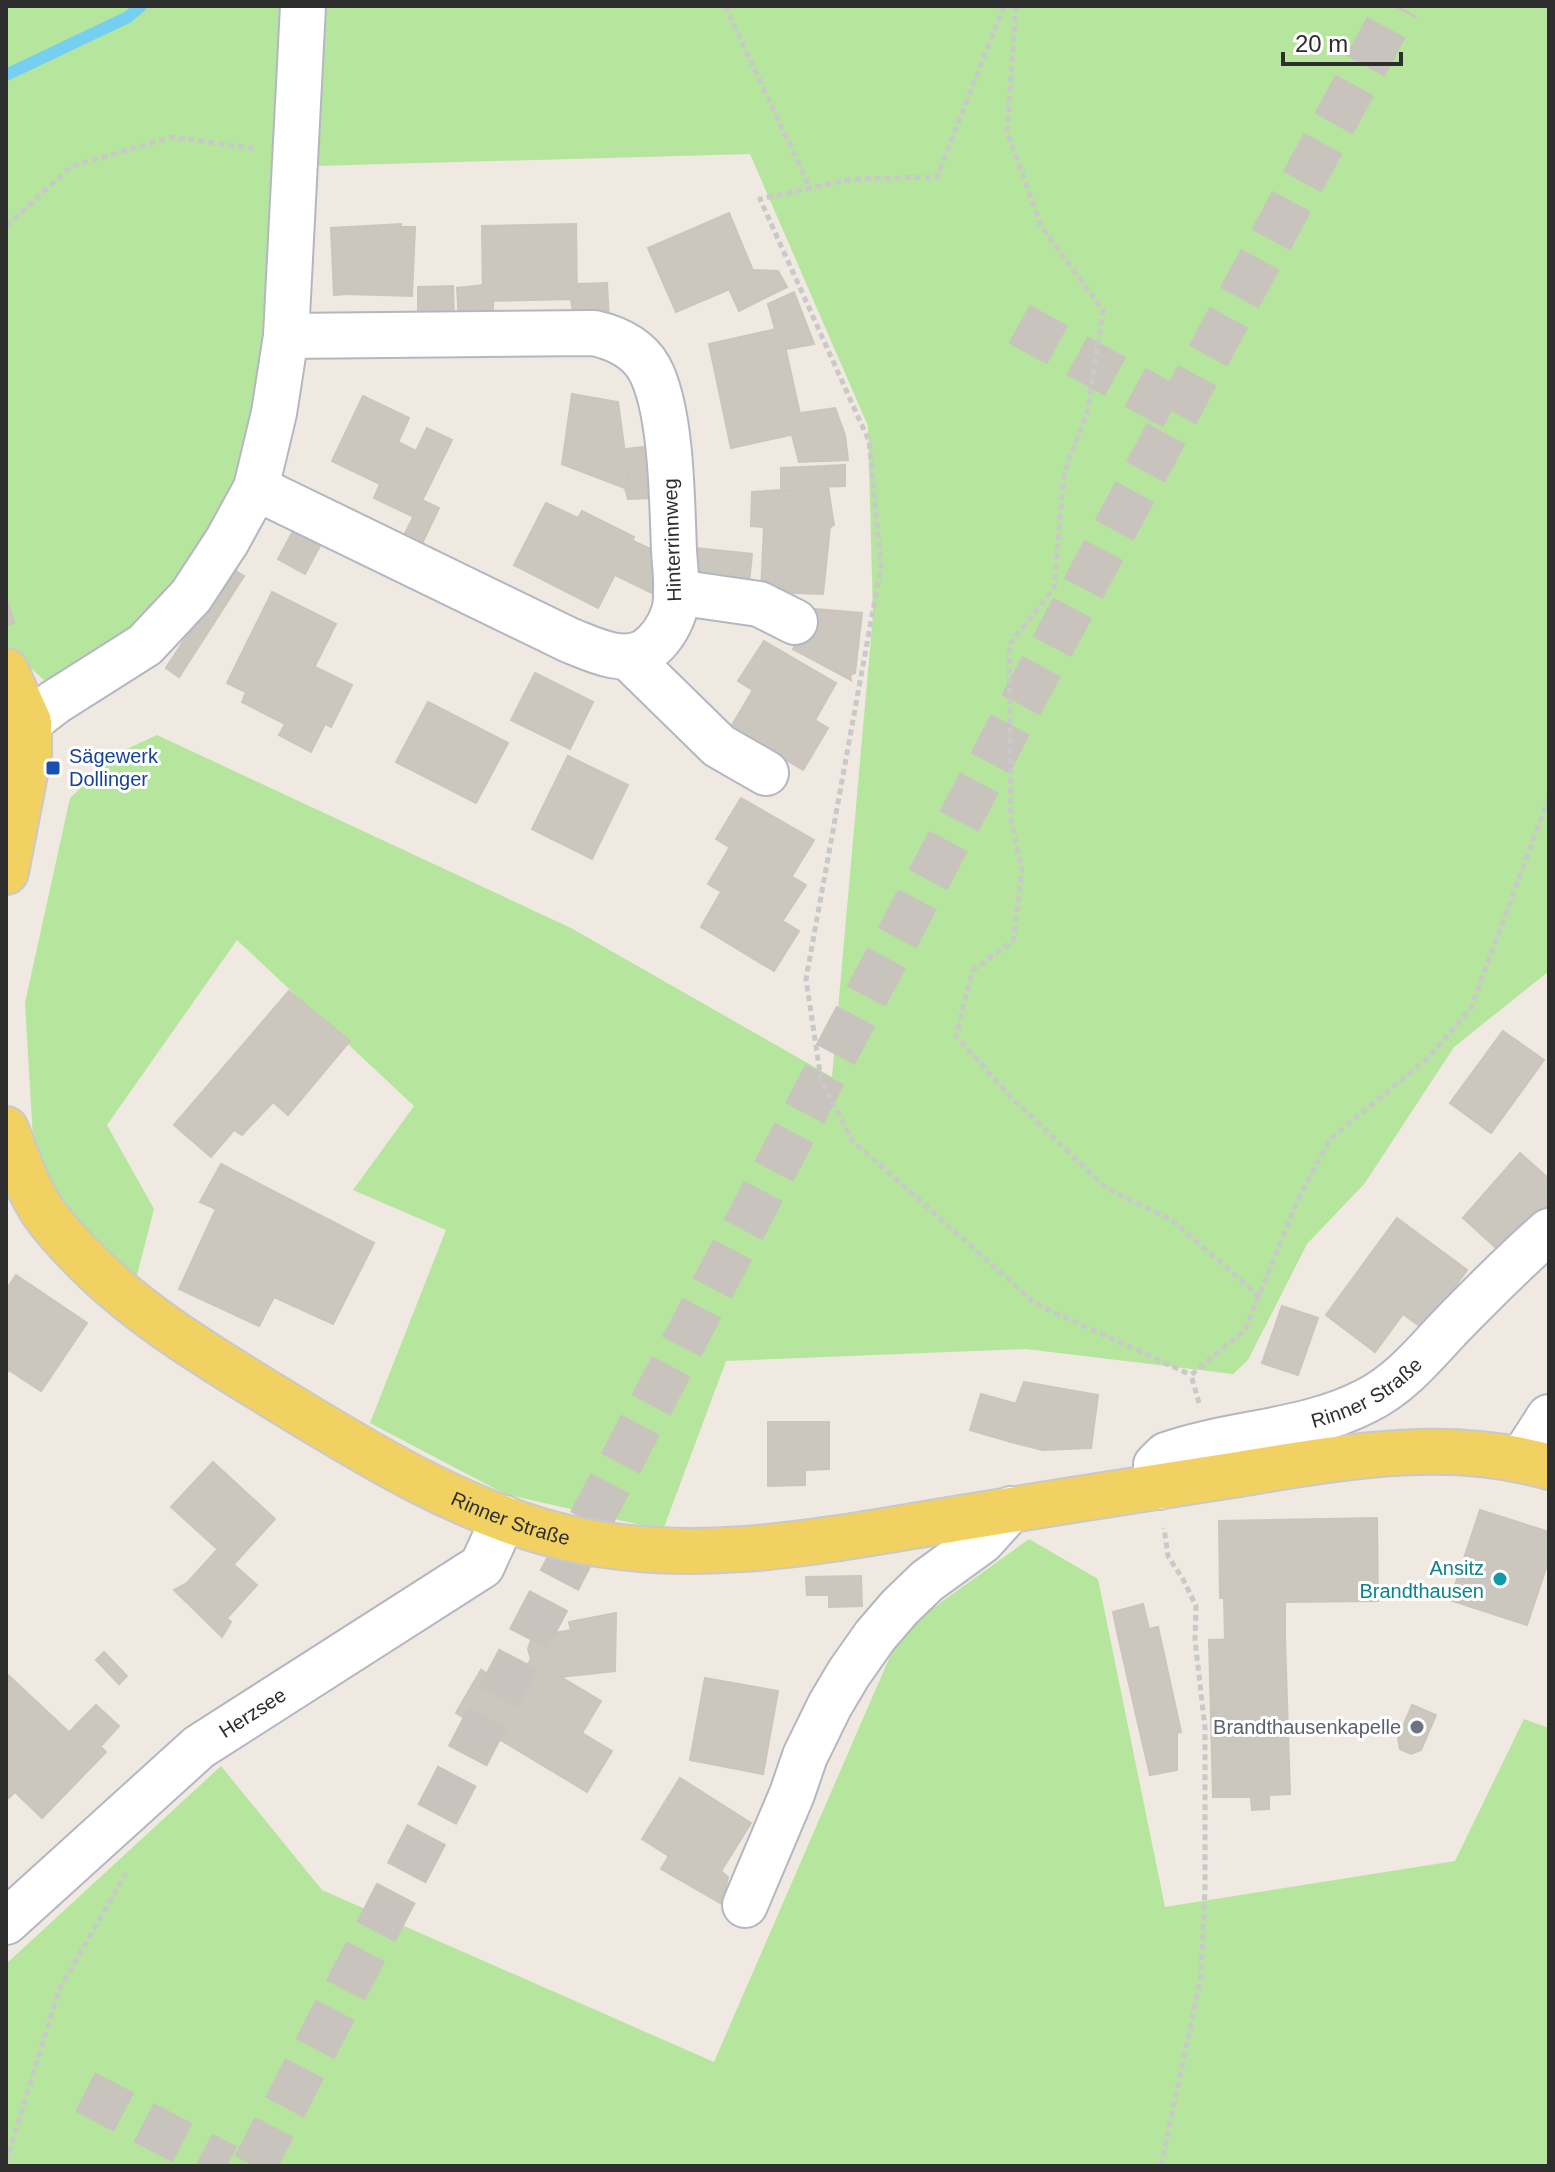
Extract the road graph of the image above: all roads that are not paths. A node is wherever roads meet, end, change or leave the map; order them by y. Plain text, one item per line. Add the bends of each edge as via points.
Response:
1 (303, 6) edge
2 (286, 336) junction
3 (256, 488) junction
4 (676, 592) junction
5 (795, 622) dead end
6 (628, 657) junction
7 (6, 671) edge
8 (29, 722) junction
9 (766, 773) dead end
10 (6, 872) edge
11 (6, 1129) edge
12 (16, 1190) edge
13 (1549, 1231) edge
14 (1549, 1417) edge
15 (1536, 1463) edge
16 (1158, 1487) junction
17 (1011, 1509) junction
18 (504, 1518) junction
19 (745, 1905) dead end
20 (6, 1922) edge

1 - 2 street
2 - 3 street
2 - 4 street, Hinterrinnweg via 594,333 625,343 650,369 663,419
3 - 6 street via 569,640
3 - 8 street via 191,596 145,645
4 - 5 street via 759,604
4 - 6 street, Hinterrinnweg via 667,629 643,653
6 - 9 street via 719,746
7 - 8 main road
8 - 10 main road via 29,753
11 - 12 main road, Rinner Straße
12 - 18 main road, Rinner Straße via 101,1277 197,1349 379,1458
13 - 16 street, Rinner Straße via 1383,1392 1310,1421 1166,1455 1156,1465
14 - 15 street
15 - 16 main road, Rinner Straße via 1423,1452 1347,1457
16 - 17 main road, Rinner Straße
17 - 18 main road, Rinner Straße via 783,1547 698,1551 597,1544
17 - 19 street via 982,1541 900,1607 849,1673 805,1756
18 - 20 street, Herzsee via 482,1566 199,1747

